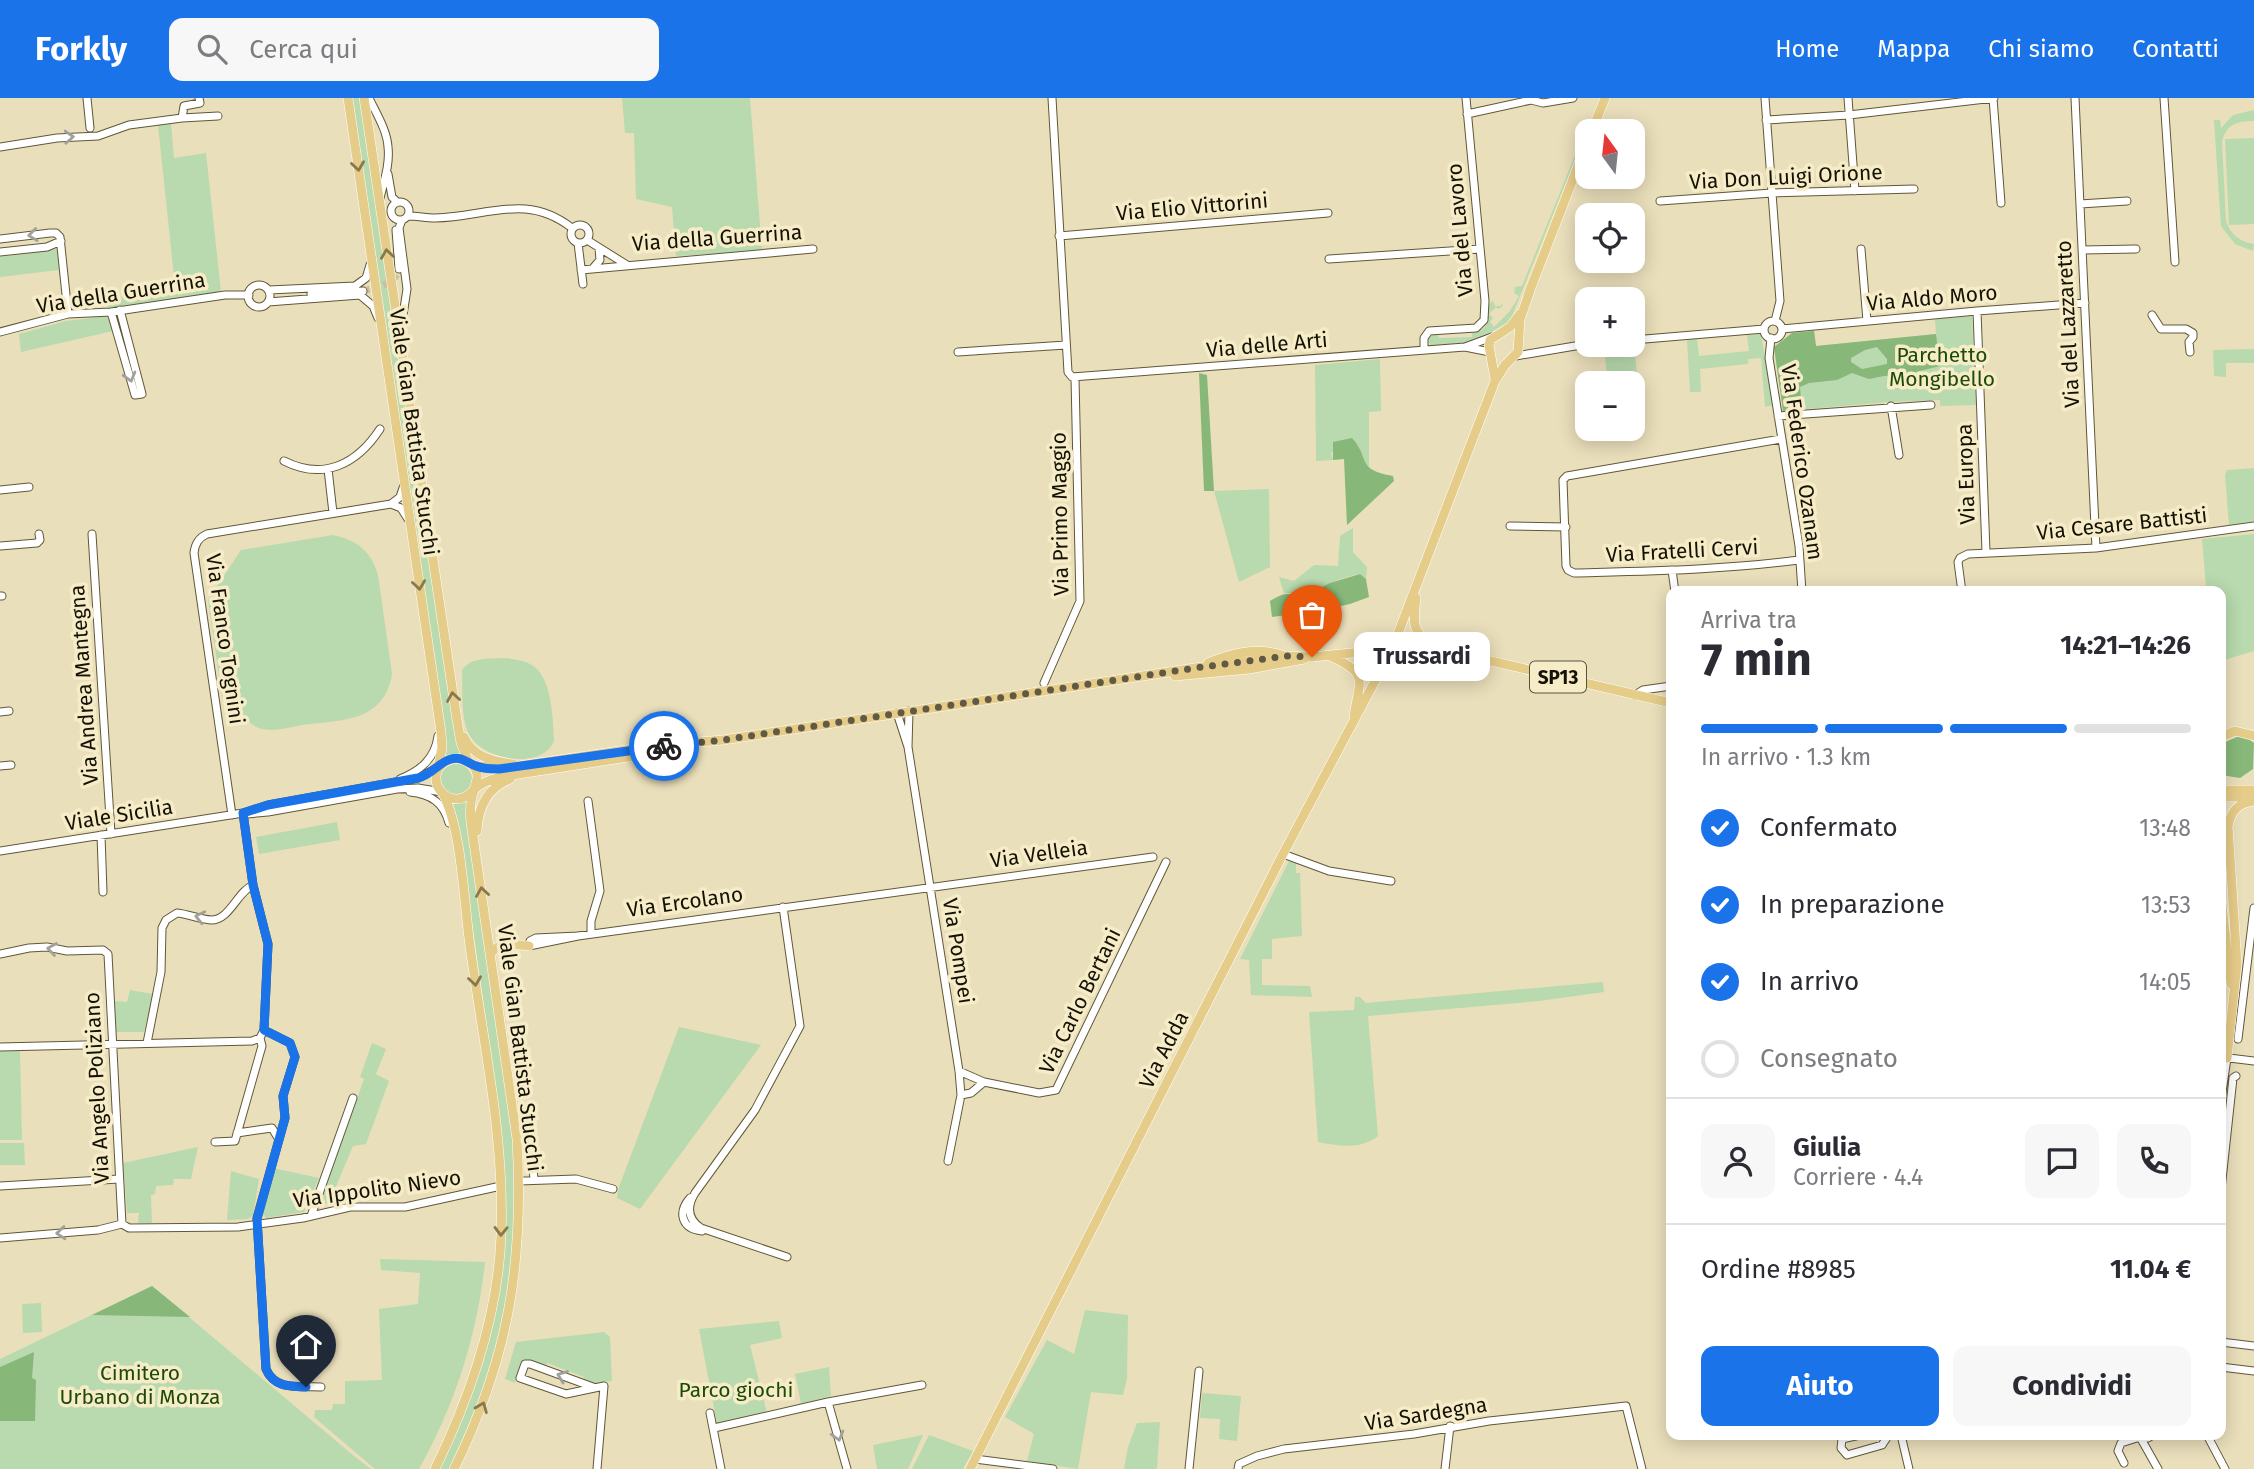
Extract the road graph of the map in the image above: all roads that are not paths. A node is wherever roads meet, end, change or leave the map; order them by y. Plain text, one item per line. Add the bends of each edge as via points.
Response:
1 (88, 98) edge
2 (199, 98) edge
3 (348, 98) edge
4 (367, 98) edge
5 (1052, 98) edge
6 (1466, 98) edge
7 (1573, 98) edge
8 (1605, 98) edge
9 (1765, 98) edge
10 (1847, 98) edge
11 (1993, 98) edge
12 (2075, 98) edge
13 (2164, 98) edge
14 (1532, 99) edge
15 (1467, 114) junction
16 (1849, 115) junction
17 (218, 116) dead end
18 (182, 118) junction
19 (1597, 119) edge
20 (1766, 120) junction
21 (90, 128) dead end
22 (1, 147) edge
23 (387, 171) junction
24 (1575, 174) edge
25 (1914, 189) dead end
26 (1856, 191) junction
27 (1772, 193) junction
28 (1660, 201) dead end
29 (2127, 201) dead end
30 (379, 202) junction
31 (397, 202) junction
32 (2001, 203) dead end
33 (2080, 204) junction
34 (1328, 213) dead end
35 (404, 216) junction
36 (572, 228) junction
37 (1059, 236) junction
38 (0, 239) edge
39 (587, 240) junction
40 (61, 242) junction
41 (578, 243) junction
42 (599, 248) junction
43 (813, 249) dead end
44 (1480, 249) junction
45 (1861, 249) dead end
46 (2136, 249) dead end
47 (2082, 250) junction
48 (0, 252) edge
49 (1329, 259) dead end
50 (371, 261) junction
51 (2175, 262) dead end
52 (627, 265) junction
53 (399, 269) dead end
54 (593, 269) junction
55 (581, 270) junction
56 (583, 284) dead end
57 (363, 291) tunnel mouth
58 (1530, 291) junction
59 (249, 295) junction
60 (269, 297) junction
61 (2085, 303) junction
62 (120, 310) junction
63 (1977, 311) junction
64 (111, 312) junction
65 (68, 314) junction
66 (2152, 315) dead end
67 (380, 320) junction
68 (1776, 321) junction
69 (1867, 321) junction
70 (1764, 329) junction
71 (1782, 329) junction
72 (0, 332) edge
73 (1497, 334) junction
74 (400, 336) junction
75 (1771, 338) junction
76 (1645, 339) edge
77 (1518, 341) junction
78 (1066, 345) junction
79 (1575, 346) edge
80 (1465, 347) junction
81 (1424, 350) junction
82 (1540, 351) junction
83 (958, 352) dead end
84 (2190, 352) dead end
85 (1490, 353) junction
86 (1512, 359) junction
87 (1073, 378) junction
88 (1495, 381) junction
89 (1931, 405) dead end
90 (1891, 406) junction
91 (1777, 416) junction
92 (380, 429) dead end
93 (1781, 439) junction
94 (1899, 455) dead end
95 (284, 461) dead end
96 (328, 469) junction
97 (404, 484) junction
98 (29, 487) dead end
99 (0, 490) edge
100 (391, 504) junction
101 (333, 513) junction
102 (409, 520) junction
103 (1510, 526) dead end
104 (2254, 526) edge
105 (1566, 527) junction
106 (39, 534) dead end
107 (92, 534) dead end
108 (0, 546) edge
109 (2096, 548) junction
110 (1986, 552) junction
111 (1799, 560) junction
112 (1672, 570) junction
113 (1418, 583) junction
114 (1674, 586) edge
115 (1801, 586) edge
116 (1961, 586) edge
117 (1392, 649) junction
118 (1243, 651) junction
119 (1444, 651) junction
120 (1328, 655) junction
121 (1287, 656) junction
122 (1312, 657) junction
123 (1245, 666) junction
124 (1195, 668) junction
125 (1135, 678) junction
126 (1044, 683) dead end
127 (1666, 687) edge
128 (1635, 695) junction
129 (1666, 703) edge
130 (9, 711) dead end
131 (909, 711) junction
132 (0, 712) edge
133 (897, 713) junction
134 (457, 720) junction
135 (439, 721) junction
136 (1354, 721) junction
137 (2226, 735) edge
138 (2254, 736) edge
139 (707, 742) junction
140 (908, 747) junction
141 (471, 764) junction
142 (11, 765) dead end
143 (528, 765) junction
144 (0, 766) edge
145 (439, 768) junction
146 (545, 771) junction
147 (2254, 781) edge
148 (378, 789) junction
149 (474, 790) junction
150 (2254, 790) edge
151 (2226, 791) edge
152 (2226, 792) edge
153 (442, 793) junction
154 (2226, 793) edge
155 (2254, 799) edge
156 (588, 801) dead end
157 (243, 813) junction
158 (232, 815) junction
159 (111, 834) junction
160 (101, 835) junction
161 (0, 851) edge
162 (476, 854) junction
163 (1283, 854) junction
164 (1153, 857) dead end
165 (458, 859) junction
166 (1166, 862) dead end
167 (1391, 881) dead end
168 (253, 885) junction
169 (930, 887) junction
170 (103, 892) dead end
171 (783, 906) junction
172 (2254, 908) edge
173 (592, 933) junction
174 (2226, 940) edge
175 (529, 946) joint
176 (491, 953) junction
177 (0, 954) edge
178 (2233, 1000) junction
179 (264, 1030) junction
180 (260, 1038) junction
181 (2238, 1039) dead end
182 (147, 1043) junction
183 (111, 1044) junction
184 (2226, 1044) edge
185 (0, 1046) edge
186 (2226, 1057) edge
187 (2254, 1061) edge
188 (959, 1071) junction
189 (2236, 1076) dead end
190 (984, 1082) junction
191 (961, 1095) junction
192 (353, 1098) dead end
193 (530, 1129) dead end
194 (237, 1133) junction
195 (278, 1138) junction
196 (215, 1142) dead end
197 (2226, 1143) edge
198 (948, 1161) dead end
199 (119, 1180) junction
200 (534, 1180) junction
201 (519, 1181) junction
202 (0, 1186) edge
203 (501, 1186) junction
204 (613, 1189) dead end
205 (311, 1216) junction
206 (122, 1224) junction
207 (258, 1225) junction
208 (0, 1238) edge
209 (787, 1257) dead end
210 (2226, 1343) edge
211 (2254, 1346) edge
212 (2226, 1368) edge
213 (1199, 1371) dead end
214 (2254, 1371) edge
215 (922, 1385) dead end
216 (321, 1387) dead end
217 (593, 1387) junction
218 (828, 1402) junction
219 (710, 1413) dead end
220 (1450, 1426) junction
221 (714, 1428) junction
222 (1842, 1440) edge
223 (1886, 1440) edge
224 (1902, 1440) edge
225 (2130, 1440) edge
226 (2143, 1440) edge
227 (2210, 1440) edge
228 (975, 1459) junction
229 (2124, 1464) dead end
230 (435, 1469) edge
231 (454, 1469) edge
232 (597, 1469) edge
233 (721, 1469) edge
234 (847, 1469) edge
235 (970, 1469) edge
236 (1053, 1469) edge
237 (1189, 1469) edge
238 (1238, 1469) edge
239 (1445, 1469) edge
240 (1642, 1469) edge
241 (1909, 1469) edge
242 (2158, 1469) edge
243 (2225, 1469) edge

1 - 21 street
2 - 18 street via 200,103 184,106
3 -> 50 main road, Viale Gian Battista Stucchi
4 - 23 street via 387,138
4 - 30 main road, Viale Gian Battista Stucchi
5 - 37 street, Via Primo Maggio
6 - 15 street, Via del Lavoro
7 - 14 street via 1543,103
8 - 19 main road
9 - 20 street
10 - 16 street
11 - 16 street
11 - 32 street
12 - 33 street, Via del Lazzaretto
13 - 51 street
14 - 15 street
15 - 44 street, Via del Lavoro
16 - 20 street
16 - 26 street
17 - 18 street
22 -> 18 street via 98,136 129,125
20 - 27 street
23 - 30 street
23 - 31 street
24 - 58 main road
25 - 26 street, Via Don Luigi Orione
26 - 27 street, Via Don Luigi Orione
27 - 28 street, Via Don Luigi Orione
27 - 68 street via 1780,302
29 - 33 street
74 -> 30 main road, Viale Gian Battista Stucchi
31 - 35 street, Via della Guerrina via 406,203
31 - 35 street via 391,212
33 - 47 street, Via del Lazzaretto
34 - 37 street, Via Elio Vittorini
35 - 36 street, Via della Guerrina via 435,218 525,207 542,210
35 - 53 street
35 - 74 street via 400,228 407,289
36 - 39 street, Via della Guerrina via 586,227
36 - 41 street via 571,238
37 - 78 street, Via Primo Maggio
40 -> 38 street via 56,233
39 - 41 street
39 - 42 street, Via della Guerrina
40 - 48 street
40 - 65 street
41 - 55 street
42 - 52 street, Via della Guerrina
42 - 54 street via 600,260
43 - 52 street, Via della Guerrina
44 - 49 street
44 - 81 street, Via del Lavoro via 1483,324 1471,329 1432,330 1425,335
45 - 69 street
46 - 47 street
47 - 61 street, Via del Lazzaretto
50 - 60 street via 366,278 355,286
50 - 67 main road, Viale Gian Battista Stucchi
52 - 54 street
54 - 55 street
55 - 56 street
57 - 60 street
58 - 73 main road via 1519,316
58 - 77 main road
59 - 60 street via 255,286 263,286
59 - 60 street via 256,306 263,306
59 - 62 street, Via della Guerrina
60 - 67 street via 360,296 373,306
61 - 63 street, Via Aldo Moro
61 - 109 street, Via del Lazzaretto
62 - 64 street, Via della Guerrina
64 -> 62 street via 135,395 142,394
63 - 69 street, Via Aldo Moro
63 - 110 street, Via Europa
64 - 65 street, Via della Guerrina
65 - 72 street, Via della Guerrina
66 - 84 street via 2161,329 2193,333
67 - 97 main road, Viale Gian Battista Stucchi
68 - 70 street
68 - 71 street
69 - 71 street, Via Aldo Moro
70 - 75 street, Via Federico Ozanam
70 - 76 street
71 - 75 street, Via Federico Ozanam via 1779,336
73 - 77 main road via 1510,333
73 - 80 street, Via delle Arti
73 - 85 main road
134 -> 74 main road, Viale Gian Battista Stucchi
75 - 91 street, Via Federico Ozanam via 1769,358
77 - 82 street
77 - 86 main road
78 - 83 street
78 - 87 street, Via Primo Maggio via 1068,372
79 - 82 street
80 - 81 street, Via delle Arti
80 - 85 street, Via delle Arti
81 - 87 street, Via delle Arti
82 - 86 street
85 - 86 main road via 1498,361
85 - 88 main road
86 - 88 main road
87 - 126 street, Via Primo Maggio via 1080,601
88 - 113 main road
89 - 90 street
90 - 91 street
90 - 94 street
91 - 93 street, Via Federico Ozanam
92 - 96 street via 354,459
93 - 105 street via 1568,476 1563,481
93 - 111 street, Via Federico Ozanam
95 - 96 street via 303,469
96 - 101 street
97 - 100 street via 400,497
97 - 102 main road, Viale Gian Battista Stucchi
98 - 99 street
100 - 101 street, Via Franco Tognini
100 - 102 street via 401,508
101 - 158 street, Via Franco Tognini via 207,534 194,548
102 -> 135 main road, Viale Gian Battista Stucchi
103 - 105 street
104 - 109 street, Via Cesare Battisti
105 - 112 street, Via Fratelli Cervi via 1565,564 1574,573
106 - 108 street via 37,543
107 - 159 street, Via Andrea Mantegna
109 - 110 street, Via Cesare Battisti
110 - 116 street, Via Cesare Battisti via 1963,556 1958,565
111 - 112 street, Via Fratelli Cervi
111 - 115 street, Via Federico Ozanam
112 - 114 street
113 - 117 main road, Via Adda
113 - 119 main road via 1415,629
117 - 119 main road, SP13
117 - 120 main road, SP13
117 - 136 main road, Via Adda
118 - 121 main road
118 - 123 main road via 1236,656
118 - 123 main road via 1251,653
118 - 124 main road
119 - 128 main road, SP13
120 - 122 main road, SP13
120 - 136 main road via 1351,665 1358,676
121 - 122 main road, SP13
121 - 123 main road, SP13
122 - 123 main road, SP13 via 1289,664
123 - 124 main road, SP13
123 - 125 main road, SP13 via 1196,675
124 - 125 main road, SP13
125 - 131 main road, SP13
127 - 128 street
128 - 129 main road, SP13
130 - 132 street
131 - 133 main road, SP13
131 - 140 street, Via Pompei
133 - 139 main road, SP13
133 - 140 street, Via Pompei
134 - 141 main road, Viale Gian Battista Stucchi
134 - 143 main road via 474,751 489,760
135 - 145 main road, Viale Gian Battista Stucchi
135 - 148 street via 438,741 429,760 410,775
136 - 163 main road, Via Adda
137 - 138 main road via 2244,732
139 - 143 main road
139 - 146 main road
140 - 169 street, Via Pompei
141 - 143 main road via 499,769
141 - 145 main road via 454,758
141 - 149 main road, Viale Gian Battista Stucchi via 477,777
142 - 144 street
145 - 148 street, Viale Sicilia
145 - 153 main road, Viale Gian Battista Stucchi via 436,782
146 - 149 main road via 497,778
146 - 162 main road via 503,782 489,793 478,817
147 - 151 main road
148 - 153 street, Viale Sicilia
148 - 157 street, Viale Sicilia via 268,805
148 - 165 street via 419,793 440,803
149 - 153 main road via 460,799
149 - 162 main road, Viale Gian Battista Stucchi via 471,810
150 - 152 main road
153 - 165 main road, Viale Gian Battista Stucchi via 453,816
154 - 155 main road
155 - 178 main road via 2237,807 2228,826 2236,956
156 - 173 street, Via Ercolano via 600,891
157 - 158 street, Viale Sicilia
157 - 168 street
158 - 159 street, Viale Sicilia
159 - 160 street, Viale Sicilia
160 - 161 street, Viale Sicilia
160 - 170 street
176 -> 162 main road, Viale Gian Battista Stucchi
163 - 167 street via 1329,871
163 - 228 main road, Via Adda
164 - 169 street, Via Velleia
165 -> 203 main road, Viale Gian Battista Stucchi
166 - 190 street, Via Carlo Bertani via 1060,1085 1039,1093
168 - 179 street via 268,944
168 -> 182 street via 213,920 177,913 166,920
169 - 171 street, Via Ercolano
169 - 188 street, Via Pompei
171 - 173 street, Via Ercolano
171 - 209 street via 800,1026 755,1110 683,1207 683,1220 693,1230
172 - 181 street
173 - 175 street, Via Ercolano
174 - 178 main road
175 - 176 main road via 506,943
176 - 201 main road, Viale Gian Battista Stucchi
183 -> 177 street, Via Angelo Poliziano via 105,951 29,947
178 - 184 main road
179 - 180 street
179 - 195 street via 290,1043 295,1057 283,1096 285,1118
180 - 182 street
180 - 194 street via 262,1046
182 - 183 street
183 - 185 street
183 - 199 street, Via Angelo Poliziano
186 - 187 street
188 - 190 street, Via Carlo Bertani
188 - 191 street, Via Pompei
189 - 197 street
190 - 191 street
191 - 198 street, Via Pompei
192 - 205 street
193 - 200 street
194 - 195 street via 272,1128
194 - 196 street via 235,1141
195 - 207 street
199 - 202 street
199 - 206 street, Via Angelo Poliziano
200 - 201 street
200 - 204 street via 576,1180
231 -> 201 main road, Viale Gian Battista Stucchi via 486,1396 505,1332 519,1232
203 - 205 street, Via Ippolito Nievo via 413,1206 350,1207
203 -> 230 main road, Viale Gian Battista Stucchi via 499,1257 488,1320 466,1400
205 - 207 street, Via Ippolito Nievo
206 - 207 street, Via Ippolito Nievo via 129,1228
206 -> 208 street, Via Ippolito Nievo
207 - 216 street via 267,1373 282,1386
210 - 211 street
212 - 214 street
213 - 237 street
215 - 218 street
217 -> 217 street via 530,1364 525,1364 520,1378 566,1394
217 - 232 street via 604,1386
218 - 221 street
218 -> 234 street
219 - 221 street
220 - 238 street, Via Sardegna via 1284,1449 1245,1460
220 - 239 street
220 - 240 street, Via Sardegna via 1626,1406
221 - 233 street
222 - 223 street via 1847,1455
224 - 241 street
225 - 229 street via 2121,1443 2118,1451
226 - 242 street
227 - 243 street
228 - 235 main road, Via Adda
228 - 236 street

